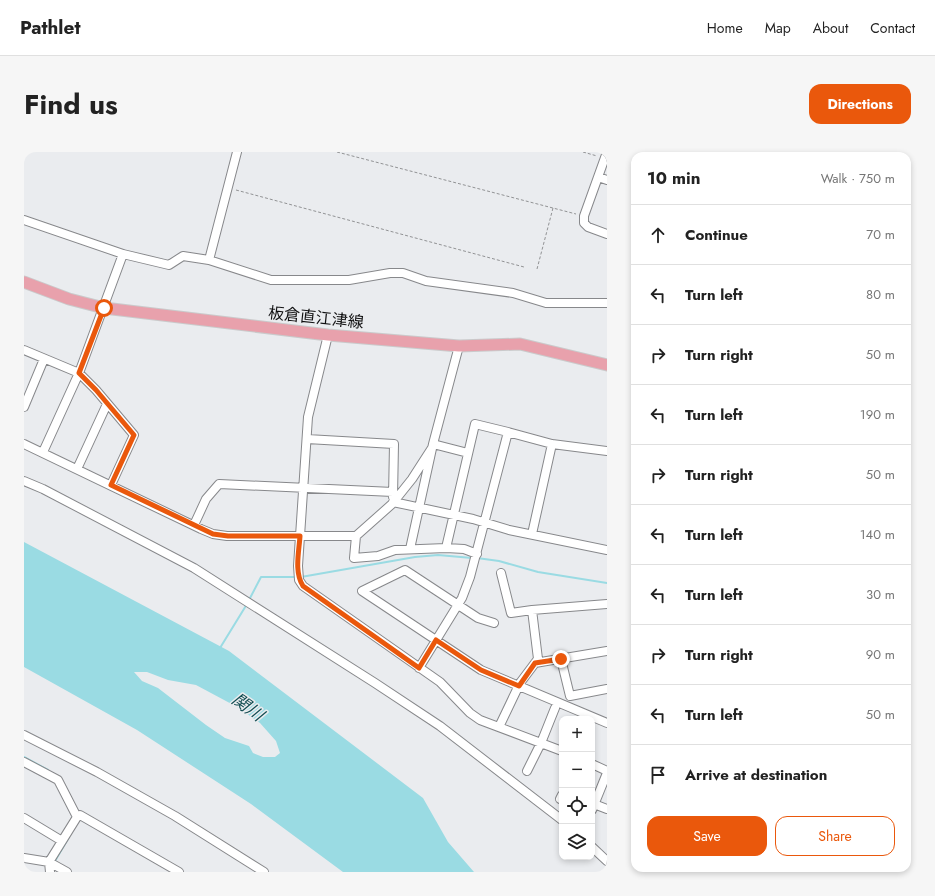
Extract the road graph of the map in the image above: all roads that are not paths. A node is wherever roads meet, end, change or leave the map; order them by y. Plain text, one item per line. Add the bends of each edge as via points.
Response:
1 (237, 152) edge
2 (606, 155) edge
3 (598, 177) junction
4 (607, 180) edge
5 (24, 220) edge
6 (607, 234) edge
7 (124, 254) junction
8 (209, 260) junction
9 (24, 282) edge
10 (607, 302) edge
11 (104, 308) junction
12 (328, 335) junction
13 (459, 346) junction
14 (24, 350) edge
15 (44, 359) junction
16 (607, 365) edge
17 (79, 373) junction
18 (107, 404) junction
19 (24, 407) edge
20 (508, 432) junction
21 (307, 439) junction
22 (24, 444) edge
23 (552, 444) junction
24 (433, 446) junction
25 (607, 451) edge
26 (43, 452) junction
27 (468, 453) junction
28 (77, 469) junction
29 (24, 481) edge
30 (111, 485) junction
31 (303, 487) junction
32 (393, 492) junction
33 (393, 502) junction
34 (419, 507) junction
35 (453, 514) junction
36 (485, 524) junction
37 (194, 525) junction
38 (532, 534) junction
39 (300, 536) junction
40 (356, 536) junction
41 (446, 548) junction
42 (410, 550) junction
43 (607, 550) edge
44 (477, 554) junction
45 (501, 573) dead end
46 (607, 604) edge
47 (457, 605) junction
48 (532, 610) junction
49 (494, 623) dead end
50 (436, 640) junction
51 (607, 650) edge
52 (561, 659) junction
53 (535, 663) junction
54 (419, 668) junction
55 (519, 686) junction
56 (607, 689) edge
57 (555, 708) dead end
58 (587, 716) edge
59 (595, 719) edge
60 (607, 723) edge
61 (499, 727) junction
62 (24, 735) edge
63 (541, 743) junction
64 (559, 750) edge
65 (24, 762) edge
66 (595, 766) edge
67 (527, 771) dead end
68 (607, 772) edge
69 (595, 802) edge
70 (595, 807) edge
71 (607, 810) edge
72 (77, 817) junction
73 (24, 818) edge
74 (559, 818) edge
75 (62, 841) junction
76 (595, 850) edge
77 (24, 858) edge
78 (607, 861) edge
79 (49, 862) junction
80 (50, 872) edge
81 (67, 872) edge
82 (178, 872) edge
83 (264, 872) edge

1 - 8 street
2 - 3 street
3 - 4 street
3 - 6 street via 584,216 584,223
5 - 7 street
7 - 8 street via 169,265 183,256
7 - 11 street
8 - 10 street via 271,280 349,280 390,273 513,293 546,303
9 - 11 main road, 板倉直江津線 via 69,299
11 - 12 main road, 板倉直江津線
11 - 17 street
12 - 13 main road, 板倉直江津線
12 - 21 street via 308,417
13 - 16 main road, 板倉直江津線 via 520,344
13 - 24 street
14 - 15 street
15 - 17 street
15 - 19 street
17 - 18 street
17 - 26 street
18 - 28 street
18 - 30 street via 134,435
20 - 23 street
20 - 27 street via 475,424
20 - 36 street
21 - 31 street
21 - 32 street via 394,444
22 - 26 street
23 - 25 street
23 - 38 street
24 - 27 street
24 - 33 street via 412,479
24 - 34 street
26 - 28 street
27 - 35 street
28 - 30 street
29 - 74 street via 194,568 440,726
30 - 37 street
31 - 32 street
31 - 37 street via 219,484 206,499
31 - 39 street
32 - 33 street
33 - 34 street
33 - 40 street
34 - 35 street
34 - 42 street
35 - 36 street
35 - 41 street
36 - 38 street
36 - 44 street
37 - 39 street via 213,534 228,536
38 - 43 street
39 - 40 street
39 - 54 street via 298,566 299,580 303,586
40 - 42 street via 354,558 378,556 395,550
41 - 42 street
41 - 44 street via 464,549
44 - 47 street via 462,598
45 - 48 street via 511,613
46 - 48 street
47 - 49 street via 478,618
47 - 50 street
47 - 50 street via 405,570 362,591
48 - 53 street via 538,659
50 - 54 street
50 - 55 street via 481,670
51 - 52 street
52 - 53 street
52 - 56 street via 570,696
53 - 55 street
54 - 61 street via 440,682 470,713
55 - 58 street
55 - 61 street
57 - 63 street
59 - 60 street
61 - 63 street
62 - 83 street via 175,816
63 - 64 street
63 - 67 street
65 - 72 street via 58,780
66 - 68 street
68 - 69 street
70 - 71 street
72 - 75 street
72 - 82 street via 80,816
73 - 75 street
75 - 79 street
76 - 78 street
77 - 79 street
79 - 80 street
79 - 81 street

